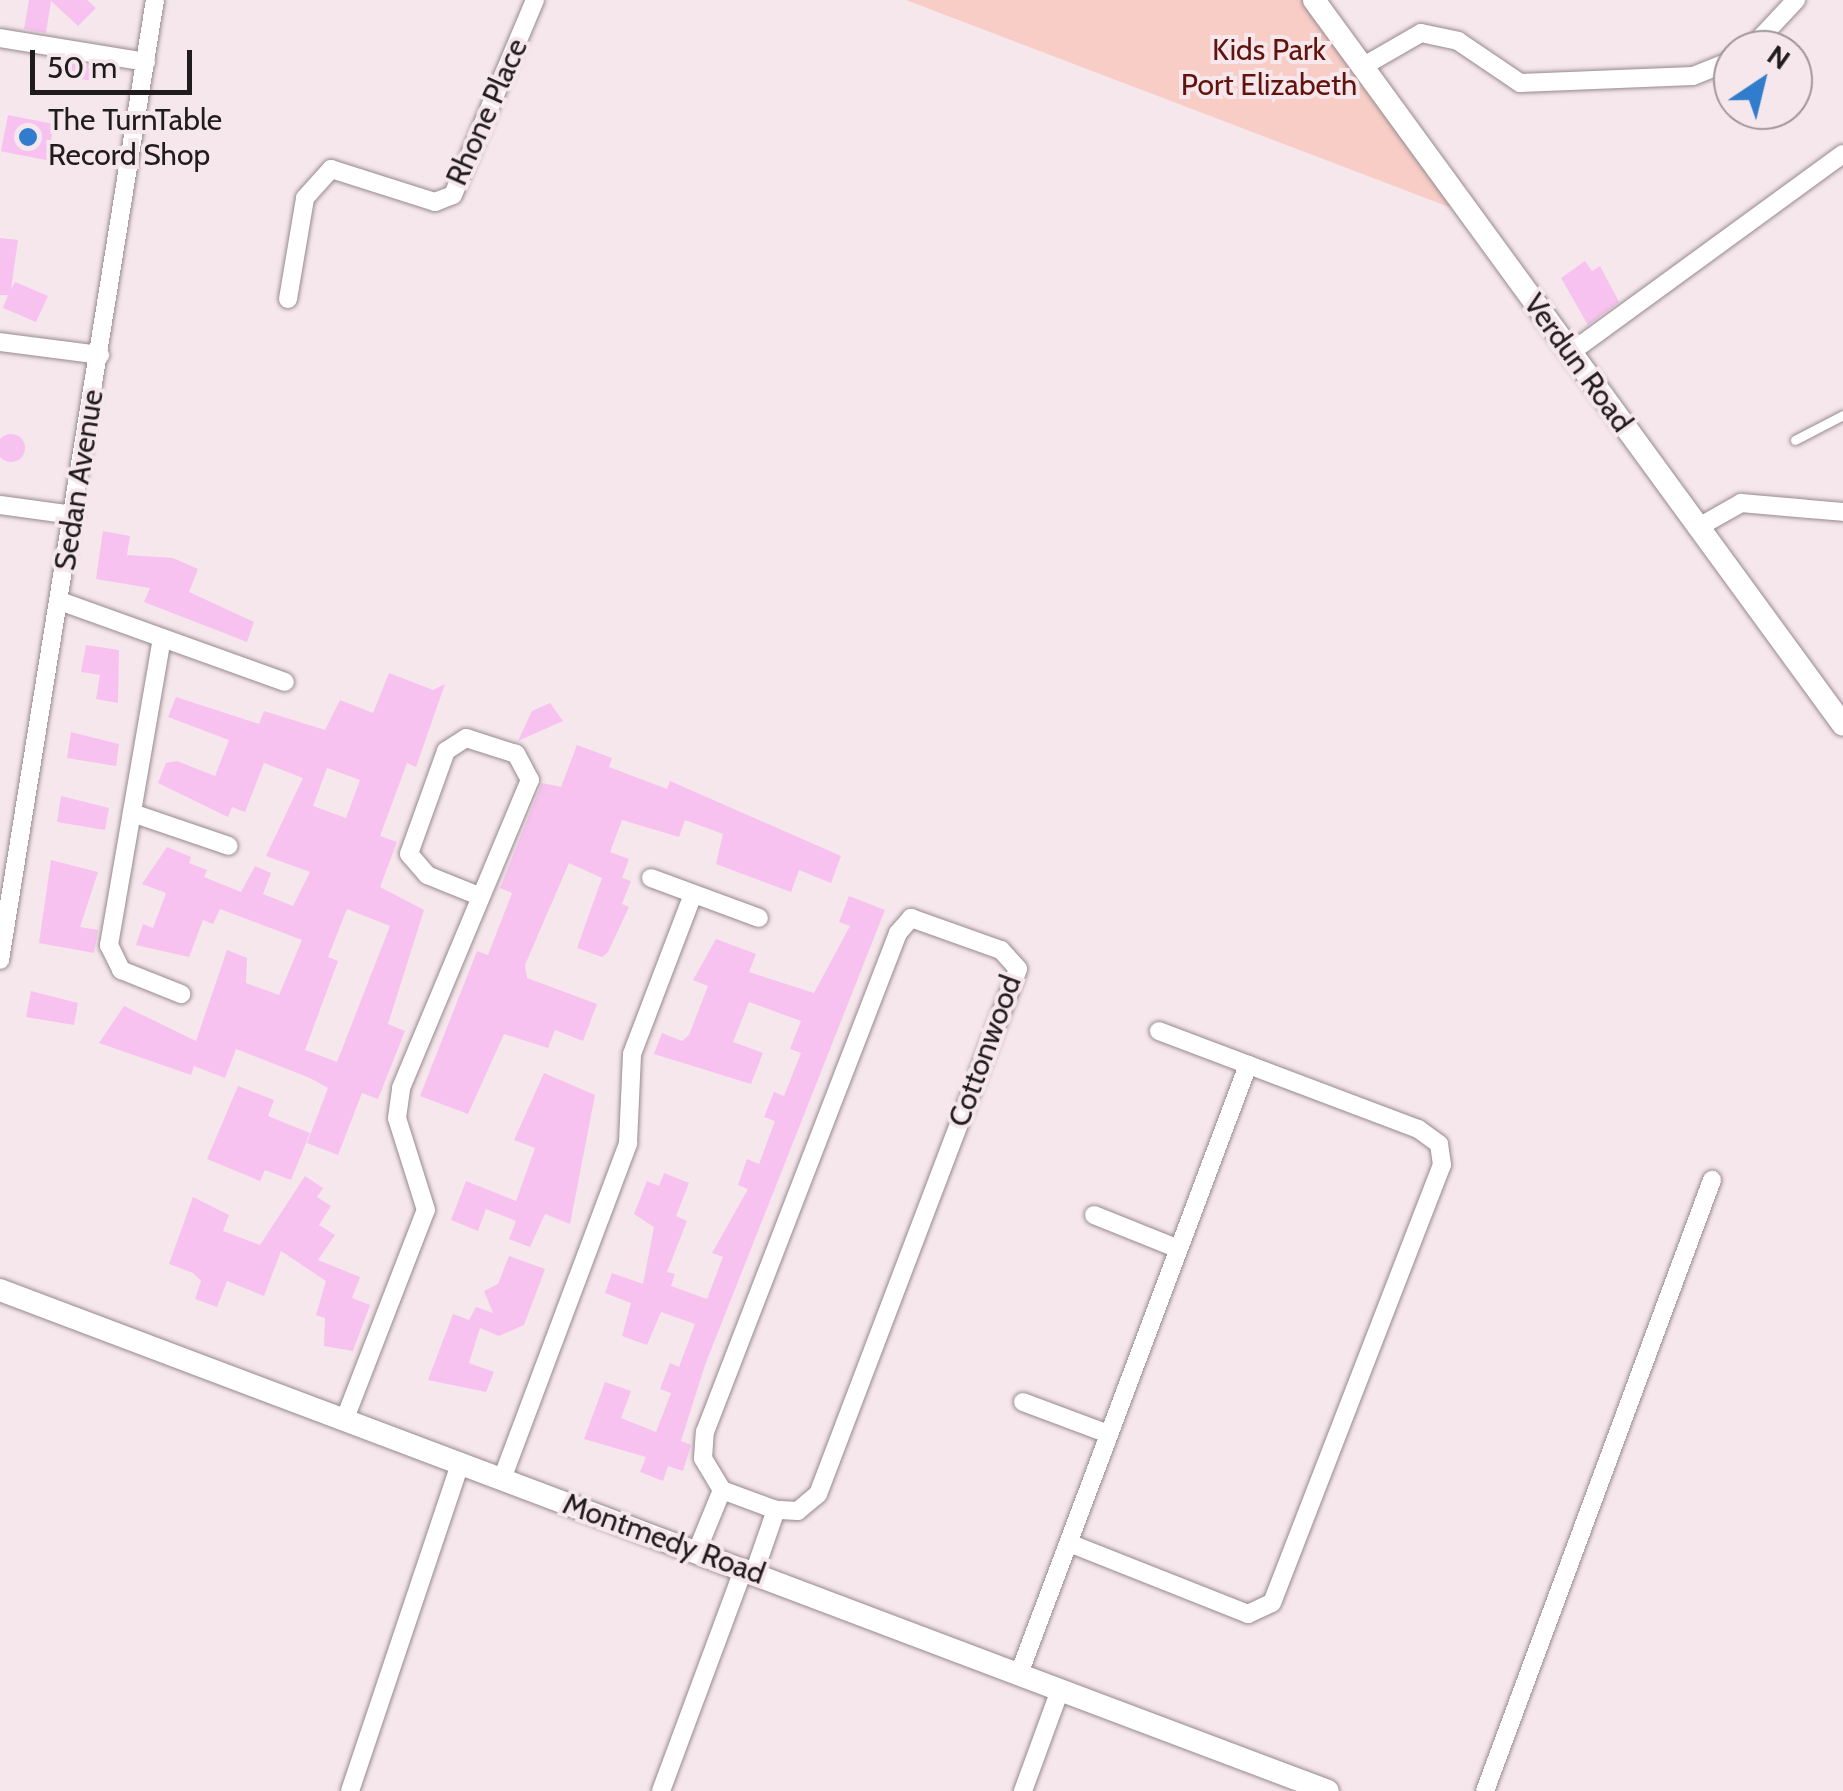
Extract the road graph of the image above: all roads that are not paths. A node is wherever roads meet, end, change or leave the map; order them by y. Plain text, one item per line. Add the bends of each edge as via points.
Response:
1 (156, 0) edge
2 (535, 0) edge
3 (1314, 0) edge
4 (1796, 0) edge
5 (1768, 30) edge
6 (0, 38) edge
7 (146, 62) junction
8 (1362, 68) junction
9 (1713, 68) edge
10 (1843, 154) edge
11 (288, 299) dead end
12 (0, 342) edge
13 (1570, 352) junction
14 (100, 355) junction
15 (1843, 416) edge
16 (1795, 440) dead end
17 (0, 505) edge
18 (1843, 512) edge
19 (72, 515) junction
20 (1698, 528) junction
21 (60, 601) junction
22 (162, 638) junction
23 (285, 682) dead end
24 (1843, 725) edge
25 (132, 813) junction
26 (229, 846) dead end
27 (651, 878) dead end
28 (693, 894) junction
29 (479, 896) junction
30 (760, 918) dead end
31 (0, 960) edge
32 (182, 994) dead end
33 (1159, 1031) dead end
34 (1248, 1065) junction
35 (1712, 1180) dead end
36 (1094, 1216) dead end
37 (1176, 1248) junction
38 (0, 1290) edge
39 (1022, 1402) dead end
40 (344, 1421) junction
41 (1106, 1433) junction
42 (460, 1464) junction
43 (502, 1479) junction
44 (722, 1490) junction
45 (776, 1510) junction
46 (1069, 1543) junction
47 (698, 1551) junction
48 (749, 1571) junction
49 (1019, 1674) junction
50 (1060, 1690) junction
51 (1319, 1790) edge
52 (350, 1791) edge
53 (661, 1791) edge
54 (1022, 1791) edge
55 (1486, 1791) edge

1 - 7 street, Sedan Avenue
2 - 11 street, Rhone Place via 453,195 422,200 331,169 305,198
3 - 8 street, Verdun Road
4 - 5 street
6 - 7 street
7 - 14 street, Sedan Avenue
8 - 9 street via 1421,32 1458,41 1520,83 1693,76
8 - 13 street, Verdun Road
10 - 13 street
12 - 14 street
13 - 20 street, Verdun Road
14 - 19 street, Sedan Avenue
15 - 16 lane
17 - 19 street
18 - 20 street via 1741,504
19 - 21 street, Sedan Avenue
20 - 24 street, Verdun Road
21 - 22 street
21 - 31 street, Sedan Avenue
22 - 23 street
22 - 25 street
25 - 26 street
25 - 32 street via 111,956 130,976
27 - 28 street
28 - 30 street
28 - 43 street via 632,1054 628,1143
29 - 29 street via 530,780 516,754 466,738 446,751 409,854 426,875
29 - 40 street via 401,1088 397,1118 426,1210
33 - 34 street
34 - 37 street
34 - 46 street via 1418,1128 1439,1144 1442,1165 1272,1603 1248,1614
35 - 55 street
36 - 37 street
37 - 41 street
38 - 40 street, Montmedy Road
39 - 41 street
40 - 42 street, Montmedy Road
41 - 46 street
42 - 43 street, Montmedy Road
42 - 52 street
43 - 47 street, Montmedy Road
44 - 45 street
44 - 45 street, Cottonwood via 705,1467 705,1432 898,933 920,918 1001,950 1018,969 818,1494 798,1512
44 - 47 street
45 - 48 street
46 - 49 street
47 - 48 street, Montmedy Road
48 - 49 street, Montmedy Road
48 - 53 street
49 - 50 street, Montmedy Road
50 - 51 street, Montmedy Road
50 - 54 street

